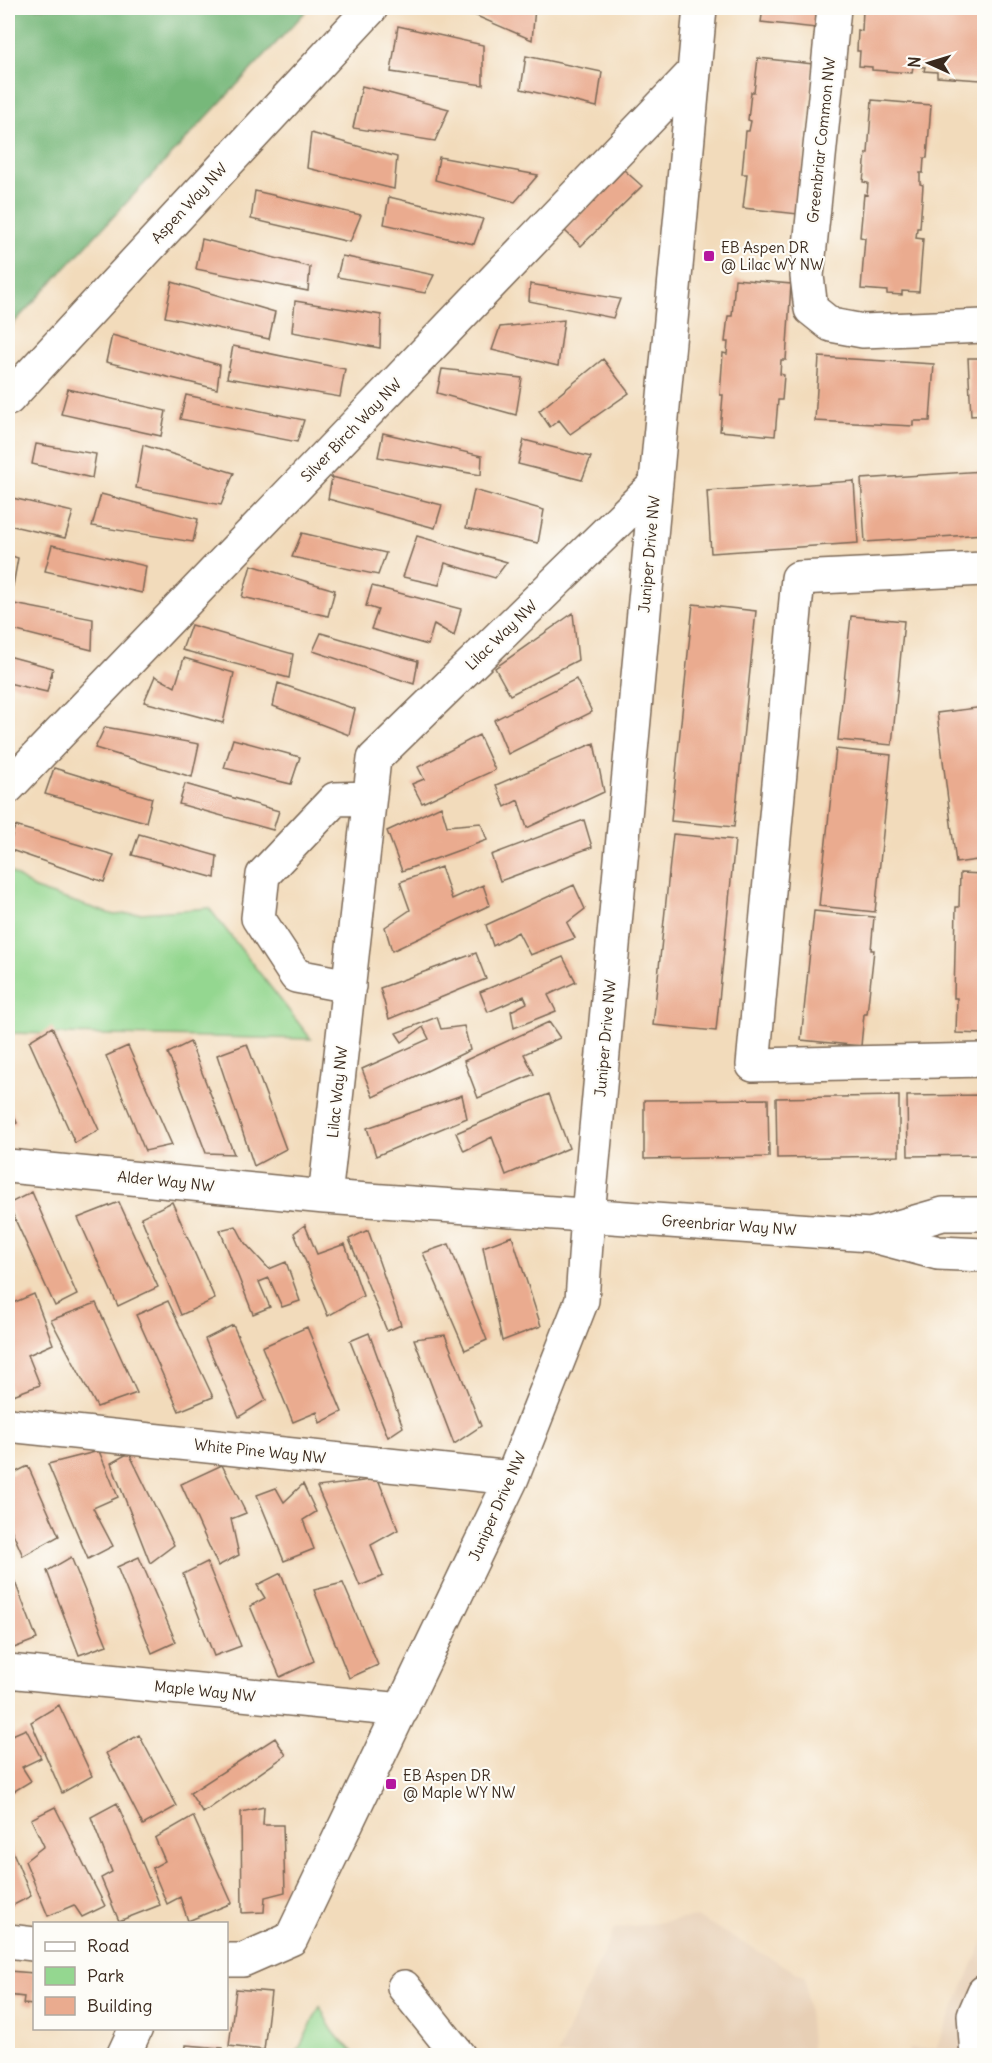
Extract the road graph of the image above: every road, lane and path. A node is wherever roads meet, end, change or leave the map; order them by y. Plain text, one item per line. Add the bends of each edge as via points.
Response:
1 (372, 8) edge
2 (700, 8) edge
3 (834, 8) edge
4 (694, 72) junction
5 (984, 327) edge
6 (8, 399) edge
7 (656, 484) junction
8 (984, 569) edge
9 (8, 787) edge
10 (369, 798) junction
11 (349, 986) junction
12 (984, 1060) edge
13 (8, 1166) edge
14 (325, 1197) junction
15 (984, 1214) edge
16 (588, 1215) junction
17 (870, 1235) junction
18 (984, 1255) edge
19 (8, 1425) edge
20 (512, 1478) junction
21 (8, 1671) edge
22 (402, 1710) junction
23 (8, 1941) edge
24 (33, 1944) edge
25 (228, 1960) edge
26 (404, 1987) dead end
27 (984, 1992) edge
28 (135, 2030) edge
29 (123, 2055) edge
30 (459, 2055) edge
31 (977, 2055) edge

1 - 6 street, Aspen Way NW
2 - 4 street, Juniper Drive NW
3 - 5 street, Greenbriar Common NW via 807,276 811,309 831,325 863,331
4 - 7 street, Juniper Drive NW
4 - 9 street, Silver Birch Way NW
7 - 10 street, Lilac Way NW via 374,759
7 - 16 street, Juniper Drive NW
8 - 12 street via 798,578 753,1065
10 - 11 street, Lilac Way NW
10 - 11 street via 335,799 263,875 258,918 296,976
11 - 14 street, Lilac Way NW
13 - 14 street, Alder Way NW
14 - 16 street, Alder Way NW
15 - 17 street, Greenbriar Way NW via 943,1214
16 - 17 street, Greenbriar Way NW
16 - 20 street, Juniper Drive NW via 582,1300
17 - 18 street, Greenbriar Way NW via 938,1253
19 - 20 street, White Pine Way NW
20 - 22 street, Juniper Drive NW
21 - 22 street, Maple Way NW
22 - 25 street, Juniper Drive NW via 291,1940 243,1960
23 - 24 street
26 - 30 street
27 - 31 street via 974,2015
28 - 29 street

